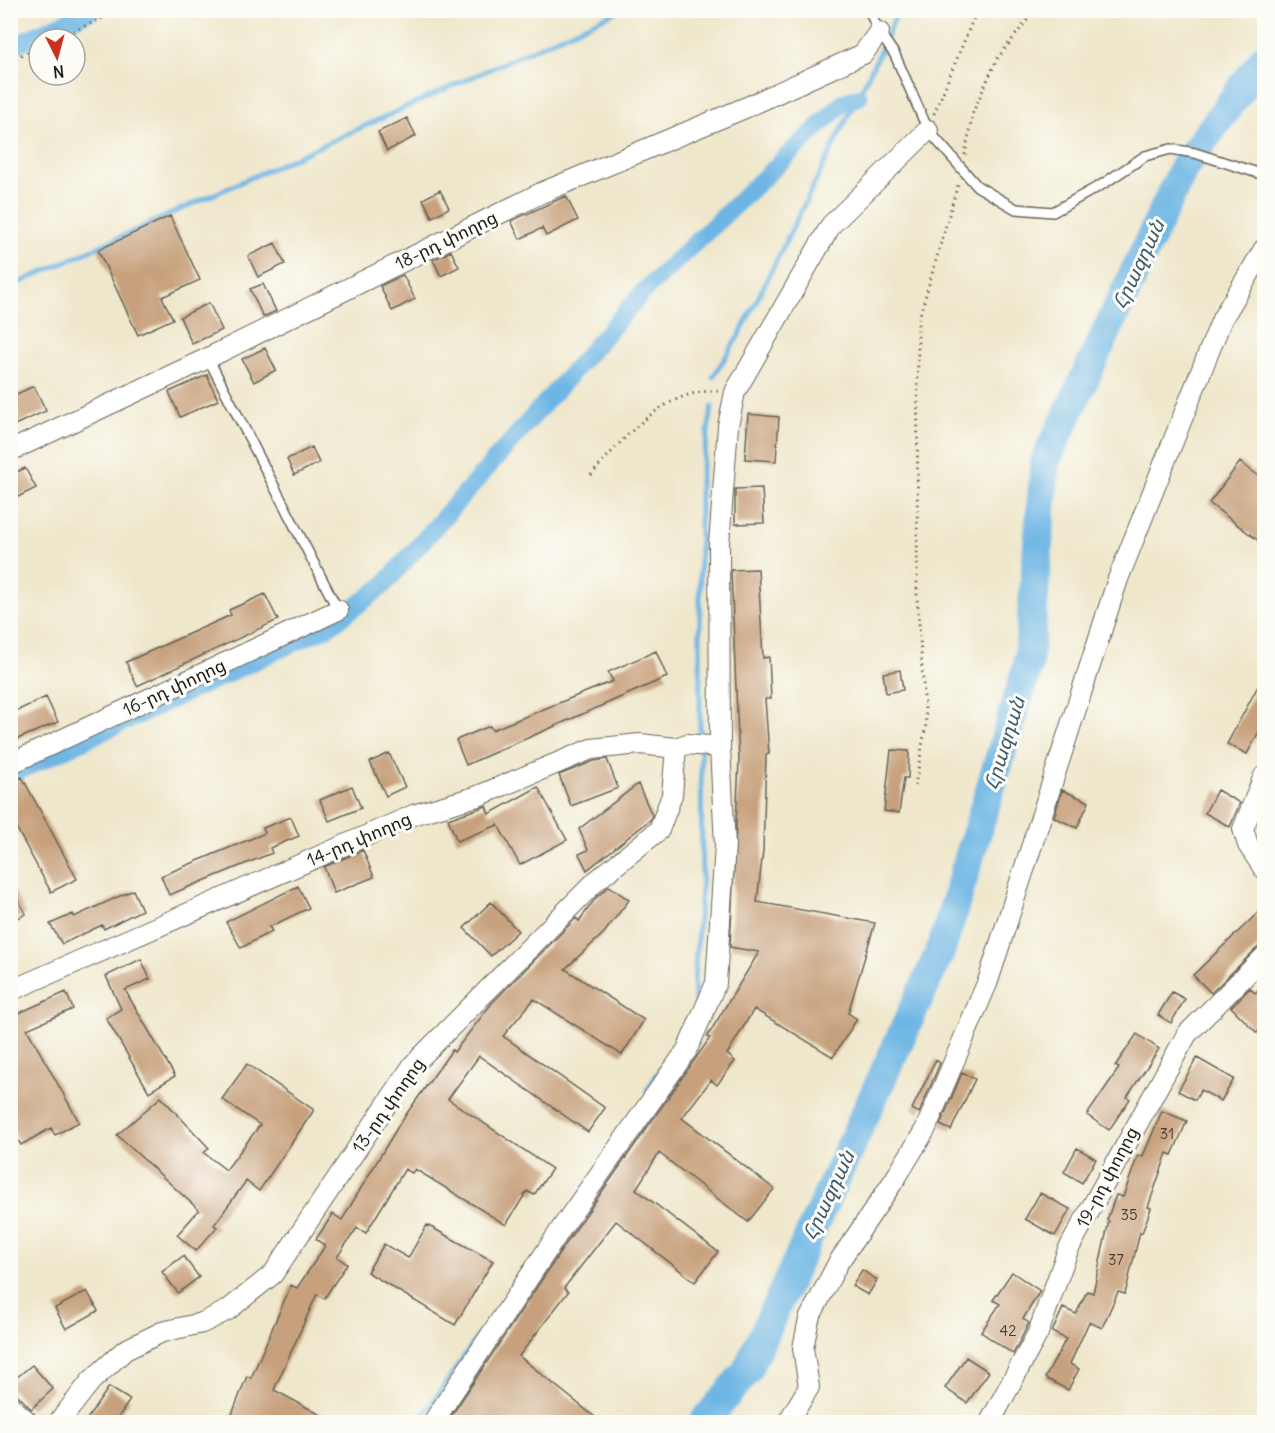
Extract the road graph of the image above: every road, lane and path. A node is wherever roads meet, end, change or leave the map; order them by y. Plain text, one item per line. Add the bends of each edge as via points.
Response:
1 (120, 10) edge
2 (869, 10) edge
3 (976, 10) edge
4 (1035, 10) edge
5 (83, 27) edge
6 (880, 34) junction
7 (27, 52) edge
8 (10, 60) edge
9 (928, 130) junction
10 (963, 170) junction
11 (1264, 175) edge
12 (1264, 249) edge
13 (208, 358) junction
14 (735, 392) junction
15 (10, 451) edge
16 (591, 475) dead end
17 (338, 610) joint
18 (720, 747) junction
19 (676, 748) junction
20 (10, 764) edge
21 (1264, 776) edge
22 (915, 786) dead end
23 (1264, 869) edge
24 (1264, 957) edge
25 (10, 991) edge
26 (10, 1406) edge
27 (28, 1422) edge
28 (59, 1422) edge
29 (433, 1422) edge
30 (788, 1422) edge
31 (990, 1422) edge

1 - 5 path
2 - 6 lane
3 - 9 path
4 - 10 path via 997,59 973,112
6 - 9 lane via 891,49
6 - 13 street, 18-րդ փողոց via 862,54 842,64 541,193
7 - 8 path
9 - 10 lane
9 - 14 street via 831,225
10 - 11 lane via 976,186 1016,209 1053,212 1145,156 1171,149
10 - 22 path via 918,322 917,597 926,724
12 - 30 street via 1222,319 1118,579 980,1003 925,1130 838,1263 809,1320 803,1348 809,1388
13 - 15 street, 18-րդ փողոց
13 - 17 lane
14 - 16 path via 705,391 666,404 631,430
14 - 18 street via 719,544
17 - 20 street, 16-րդ փողոց
18 - 19 street, 14-րդ փողոց via 687,744
18 - 29 street via 725,845 716,983 692,1040
19 - 25 street, 14-րդ փողոց via 640,744 591,749 478,796 416,814
19 - 28 street, 13-րդ փողոց via 672,795 659,830 596,881 413,1065 273,1274 228,1310 202,1323 162,1332 125,1350 91,1382
21 - 23 street via 1242,829
24 - 31 street, 19-րդ փողոց via 1187,1034 1068,1250 1038,1333
26 - 27 street

